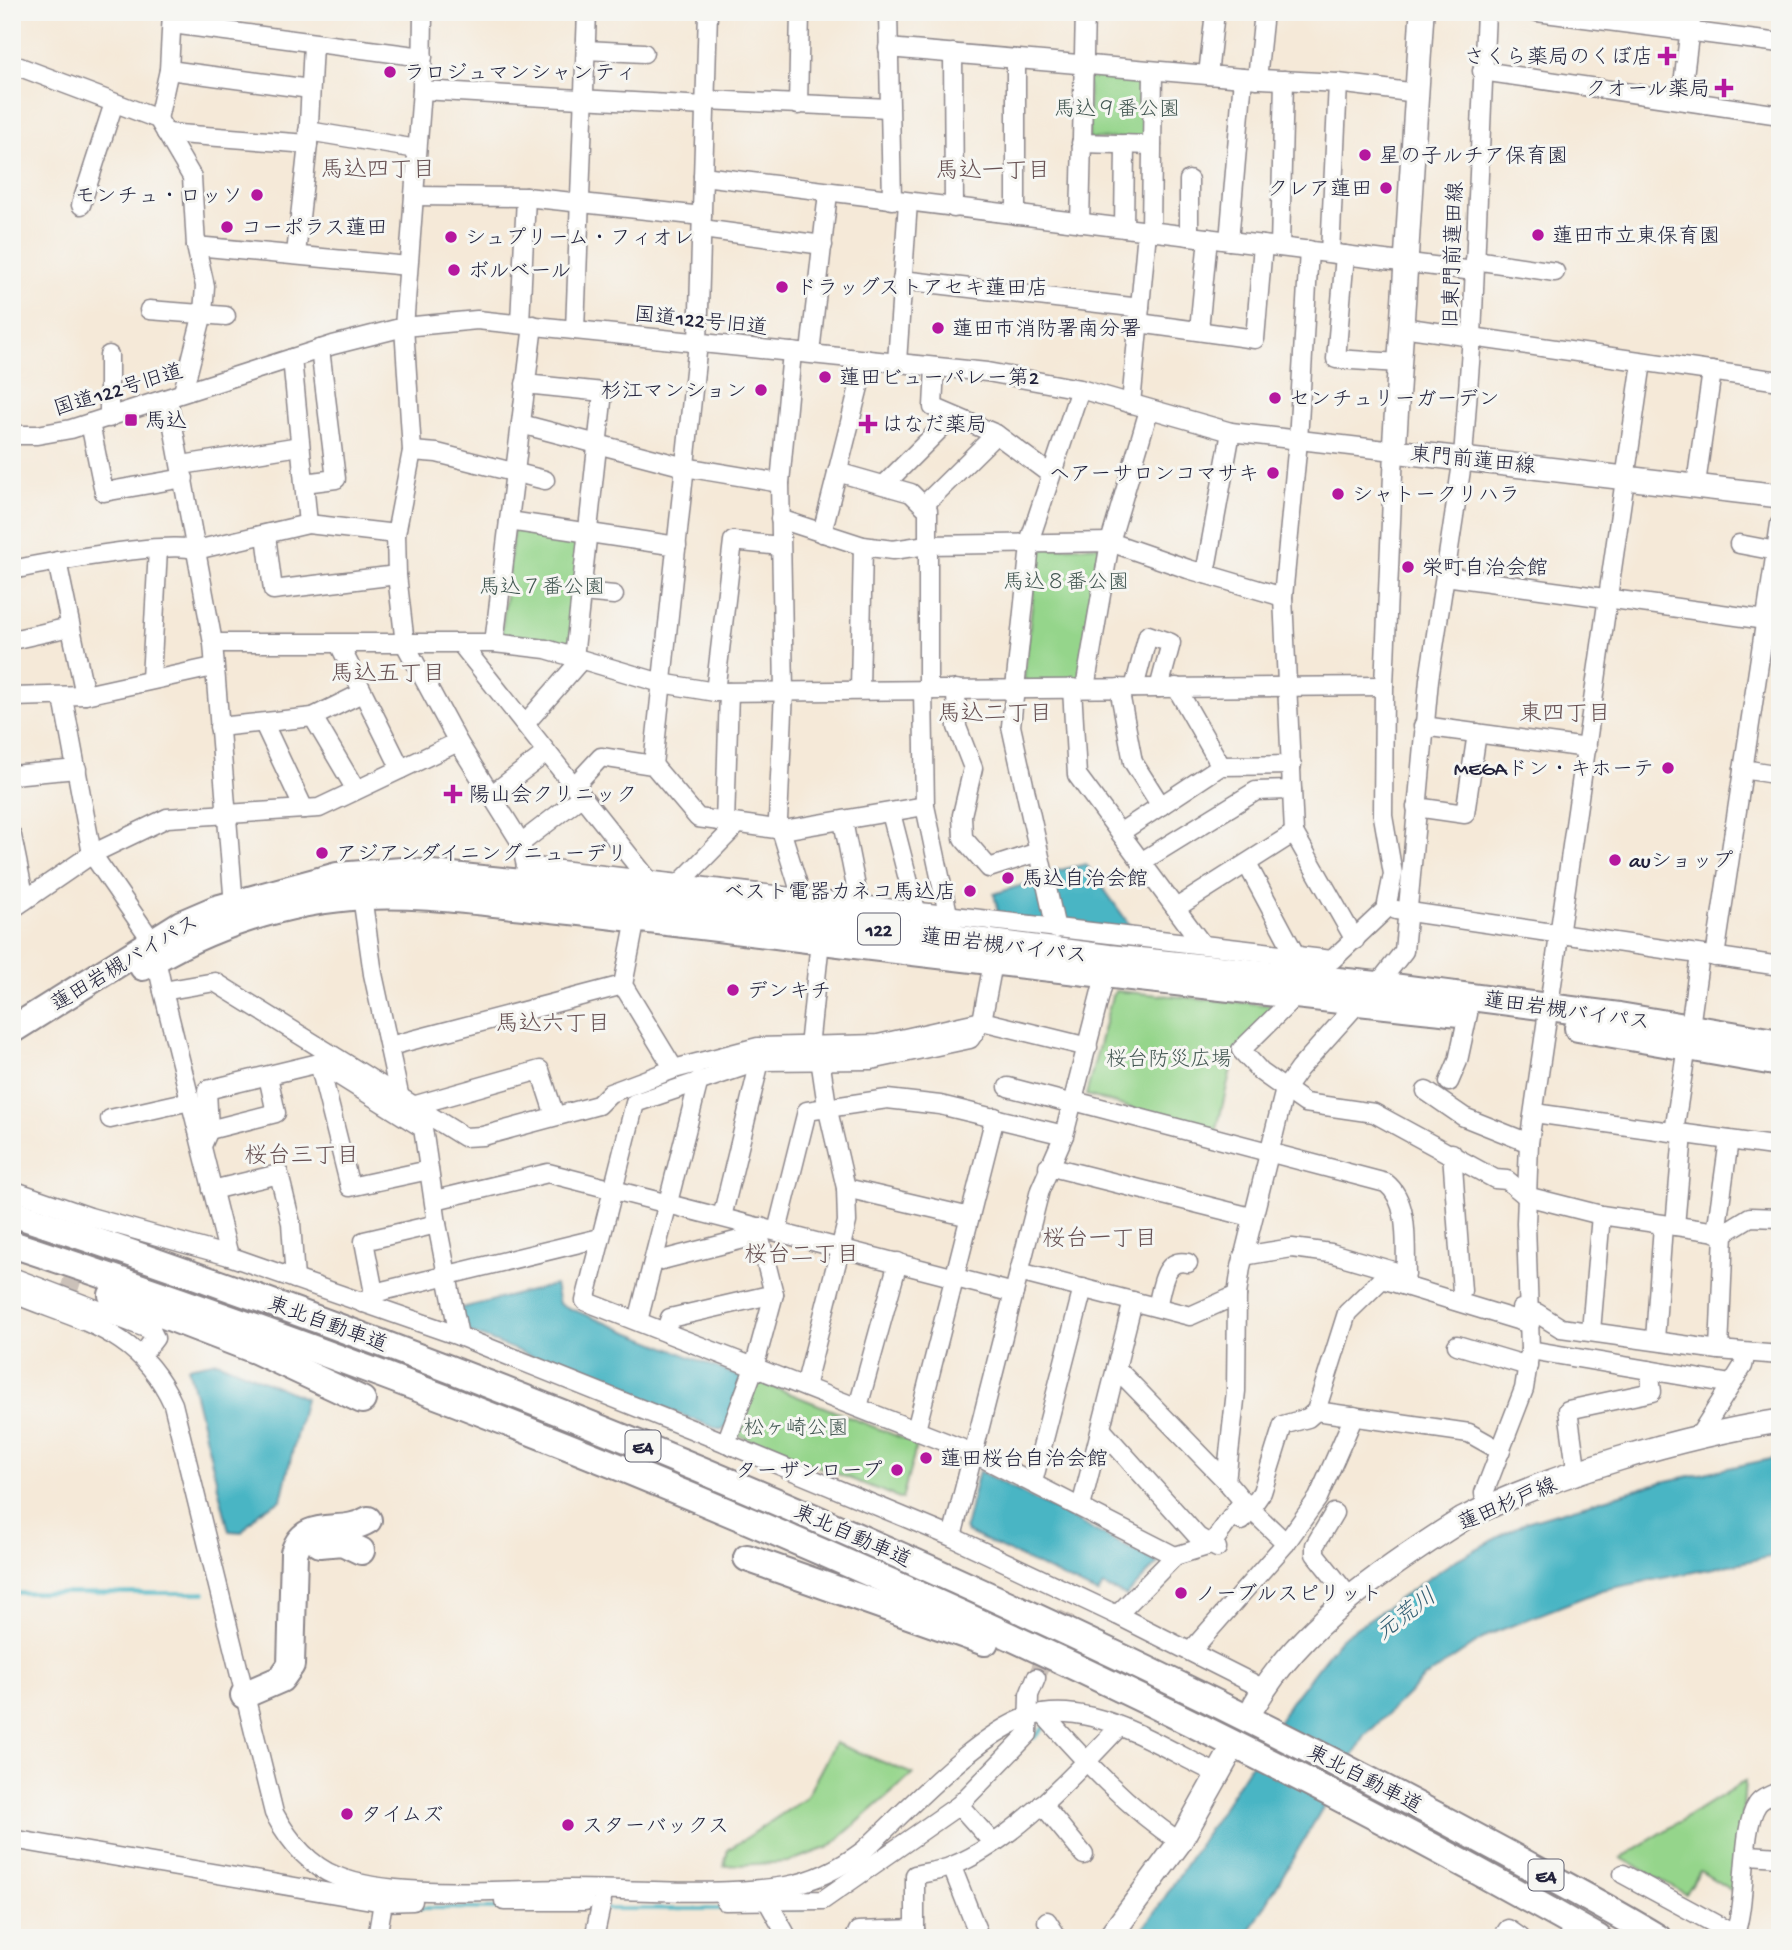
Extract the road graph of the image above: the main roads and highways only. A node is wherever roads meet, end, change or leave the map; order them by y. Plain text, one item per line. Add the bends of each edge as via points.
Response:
1 (1422, 12) edge
2 (1780, 496) edge
3 (522, 885) junction
4 (155, 949) junction
5 (1107, 967) junction
6 (1368, 993) junction
7 (1548, 1015) junction
8 (12, 1030) edge
9 (1689, 1036) junction
10 (1780, 1043) edge
11 (12, 1051) edge
12 (1780, 1063) edge
13 (12, 1213) edge
14 (12, 1246) edge
15 (362, 1400) dead end
16 (1780, 1421) edge
17 (368, 1520) dead end
18 (361, 1551) dead end
19 (747, 1558) dead end
20 (1101, 1678) junction
21 (1258, 1705) junction
22 (1229, 1760) junction
23 (1109, 1938) edge
24 (1598, 1938) edge
25 (1658, 1938) edge

1 - 2 main road, 東門前蓮田線 via 1394,451
3 - 4 highway, 蓮田岩槻バイパス / 122 via 309,904
3 - 4 highway, 蓮田岩槻バイパス / 122 via 390,872 337,876 236,901 181,923
3 - 5 highway, 蓮田岩槻バイパス / 122 via 951,928
3 - 5 highway, 蓮田岩槻バイパス / 122 via 636,918 993,963
4 - 8 highway, 蓮田岩槻バイパス / 122
4 - 11 highway, 蓮田岩槻バイパス / 122
5 - 6 highway, 蓮田岩槻バイパス / 122
5 - 6 highway, 蓮田岩槻バイパス / 122 via 1296,996
6 - 7 highway, 蓮田岩槻バイパス / 122
6 - 7 highway, 蓮田岩槻バイパス / 122 via 1468,1014
7 - 9 highway, 蓮田岩槻バイパス / 122
9 - 10 highway, 蓮田岩槻バイパス / 122
9 - 12 highway, 蓮田岩槻バイパス / 122
13 - 21 highway, 東北自動車道 / E4 via 275,1302 495,1385
14 - 15 highway via 67,1278 255,1350
14 - 20 highway, 東北自動車道 / E4 via 243,1321 604,1458
16 - 21 main road, 蓮田杉戸線 via 1697,1439 1486,1508 1440,1534 1305,1637
17 - 18 highway via 356,1527 315,1529 301,1537 294,1553 291,1665 281,1679 244,1695 274,1696 301,1678 307,1646 309,1564 316,1547 322,1542 342,1542
19 - 20 highway via 992,1645
20 - 22 highway, 東北自動車道 / E4
21 - 25 highway, 東北自動車道 / E4 via 1434,1814
22 - 23 main road via 1180,1842
22 - 24 highway, 東北自動車道 / E4 via 1420,1839

